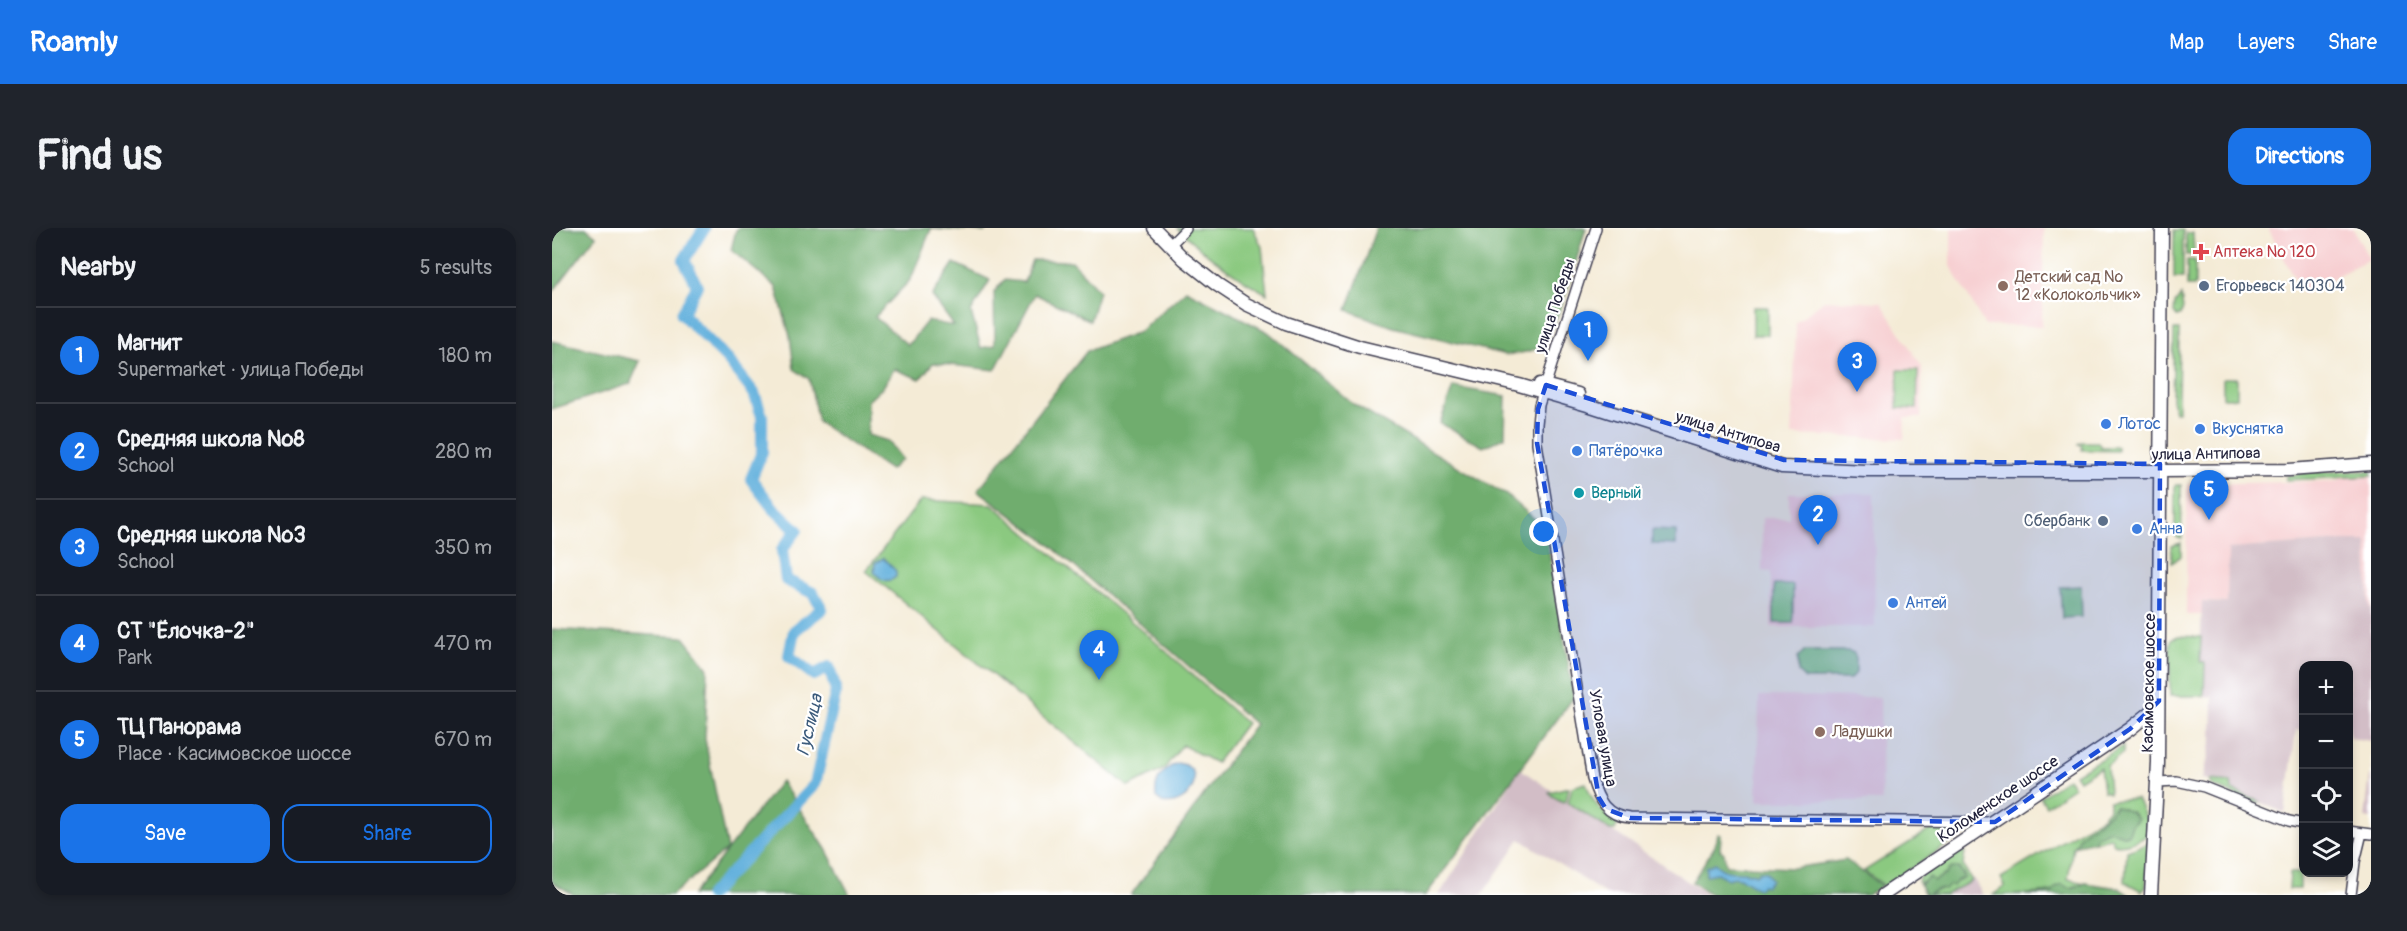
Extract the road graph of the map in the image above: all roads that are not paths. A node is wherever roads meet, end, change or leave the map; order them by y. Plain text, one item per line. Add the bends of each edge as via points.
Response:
1 (1154, 228) edge
2 (1164, 228) edge
3 (1186, 228) edge
4 (1596, 228) edge
5 (2162, 228) edge
6 (2170, 228) edge
7 (1175, 240) junction
8 (1545, 389) junction
9 (2371, 464) edge
10 (2164, 468) junction
11 (2162, 704) junction
12 (2158, 718) junction
13 (2138, 725) junction
14 (2164, 734) junction
15 (2158, 745) junction
16 (2161, 782) junction
17 (1995, 822) junction
18 (2299, 823) edge
19 (2366, 833) edge
20 (1883, 895) edge
21 (2151, 895) edge
22 (2158, 895) edge
23 (2351, 895) edge

1 - 8 main road, улица Антипова via 1217,285 1286,323 1360,347
2 - 7 main road, улица Антипова
3 - 7 street
4 - 8 street, улица Победы
5 - 10 main road
6 - 10 main road
7 - 8 main road, улица Антипова via 1225,282 1293,319
8 - 10 main road, улица Антипова via 1789,468
8 - 17 street, Угловая улица via 1536,424 1539,454 1592,779 1606,809 1630,818
9 - 10 main road, улица Антипова via 2289,470
10 - 11 main road, Касимовское шоссе
11 - 12 main road, Касимовское шоссе
11 - 13 main road, Коломенское шоссе
11 - 14 main road, Касимовское шоссе
12 - 13 main road, Коломенское шоссе
12 - 14 main road
12 - 15 main road, Касимовское шоссе
13 - 15 main road via 2153,730
13 - 17 main road, Коломенское шоссе
14 - 16 main road, Касимовское шоссе
15 - 16 main road, Касимовское шоссе
16 - 18 street via 2204,787
16 - 21 main road, Касимовское шоссе
16 - 22 main road, Касимовское шоссе
17 - 20 main road, Коломенское шоссе
19 - 23 street via 2355,862

